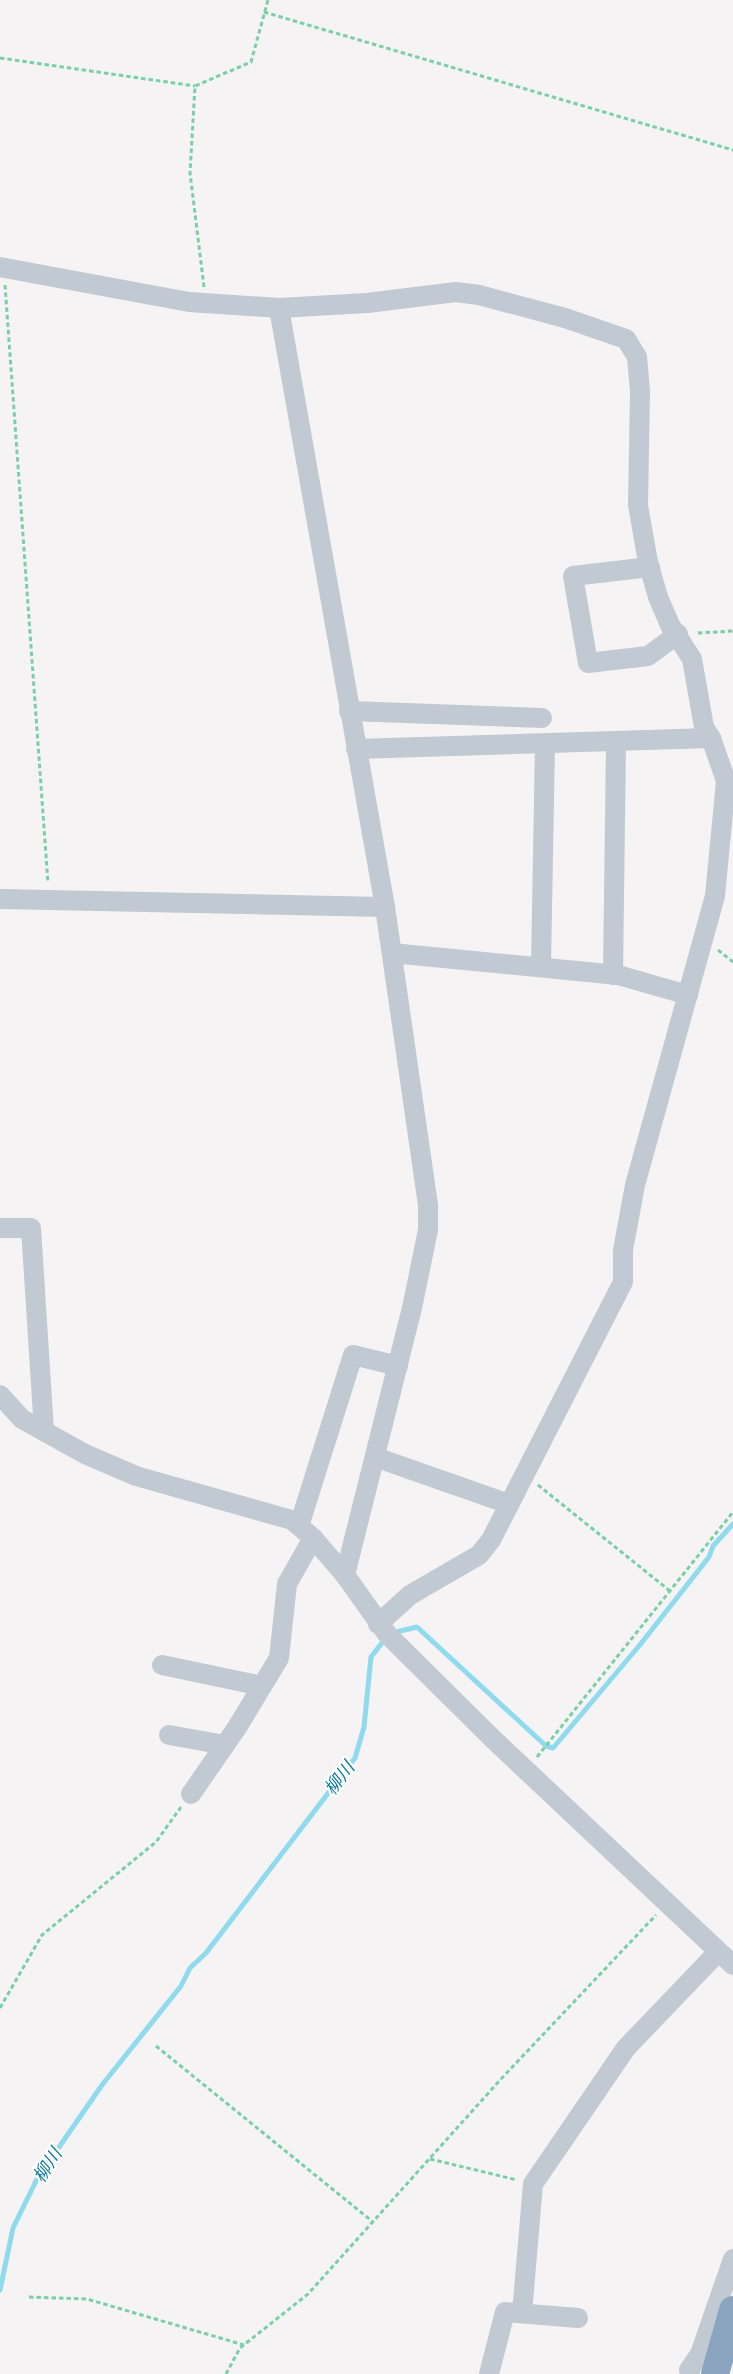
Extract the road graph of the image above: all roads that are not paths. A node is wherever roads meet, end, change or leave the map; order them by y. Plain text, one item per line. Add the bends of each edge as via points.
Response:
1 (2, 267) edge
2 (279, 308) junction
3 (650, 567) junction
4 (678, 634) junction
5 (349, 711) junction
6 (542, 718) dead end
7 (711, 738) junction
8 (616, 742) junction
9 (545, 744) junction
10 (356, 749) junction
11 (0, 899) edge
12 (385, 907) junction
13 (392, 953) junction
14 (541, 968) junction
15 (613, 975) junction
16 (687, 995) junction
17 (0, 1228) edge
18 (398, 1366) junction
19 (0, 1395) edge
20 (44, 1431) junction
21 (375, 1457) junction
22 (509, 1504) junction
23 (306, 1532) junction
24 (345, 1575) junction
25 (378, 1623) junction
26 (162, 1665) dead end
27 (262, 1686) junction
28 (169, 1735) dead end
29 (225, 1745) junction
30 (191, 1794) road end
31 (718, 1952) junction
32 (733, 1965) edge
33 (733, 2259) edge
34 (733, 2310) edge
35 (522, 2313) junction
36 (578, 2319) dead end
37 (489, 2374) edge
38 (690, 2374) edge
39 (715, 2374) edge

1 - 2 street via 189,302
2 - 3 street via 456,292 565,318 626,339 638,357 638,505
2 - 5 street
3 - 4 street via 662,607
3 - 4 street via 573,576 588,663 648,656
4 - 7 street via 692,659 704,727
5 - 6 street
5 - 10 street
7 - 8 street
7 - 16 street via 726,781 725,792 715,896
8 - 9 street
8 - 15 street
9 - 10 street
9 - 14 street
10 - 12 street
11 - 12 street
12 - 13 street
13 - 14 street
13 - 18 street via 428,1205 426,1241
14 - 15 street
15 - 16 street
16 - 22 street via 635,1185 623,1250 623,1282
17 - 20 street via 31,1228
18 - 21 street
18 - 23 street via 353,1354
19 - 20 street via 22,1419
20 - 23 street via 84,1454 136,1476 292,1520
21 - 22 street
21 - 24 street
22 - 25 street via 479,1555 410,1594
23 - 24 street
23 - 27 street via 286,1584 279,1658
24 - 25 street
25 - 31 street via 526,1771
26 - 27 street
27 - 29 street
28 - 29 street
29 - 30 street
31 - 32 street
31 - 35 street via 626,2048 533,2184
33 - 38 street
34 - 39 highway
35 - 36 street
35 - 37 street via 505,2312

